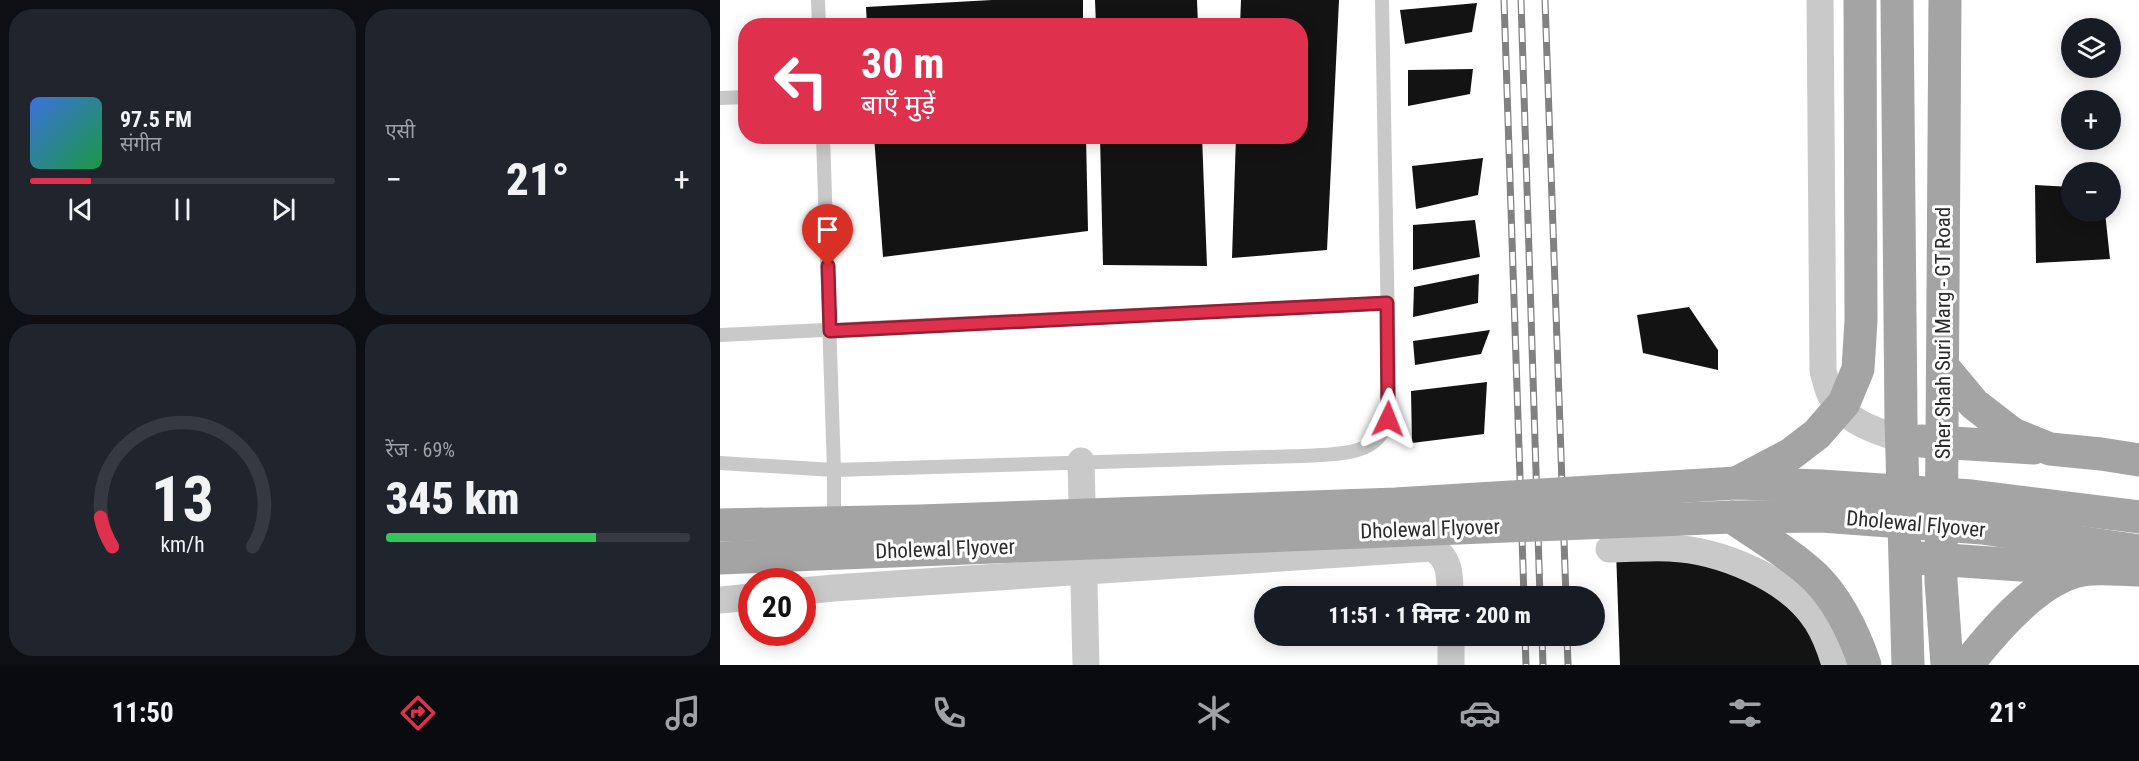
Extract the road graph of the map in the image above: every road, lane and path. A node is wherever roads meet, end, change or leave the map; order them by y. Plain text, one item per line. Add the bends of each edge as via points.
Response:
1 (818, 0) edge
2 (1382, 0) edge
3 (1820, 0) edge
4 (1860, 0) edge
5 (1898, 0) edge
6 (1945, 0) edge
7 (819, 18) edge
8 (738, 97) edge
9 (720, 98) edge
10 (823, 144) edge
11 (1387, 303) junction
12 (830, 331) junction
13 (720, 335) edge
14 (1944, 368) junction
15 (1901, 439) junction
16 (1943, 443) junction
17 (2050, 449) junction
18 (2139, 460) edge
19 (1081, 461) junction
20 (720, 463) edge
21 (834, 470) junction
22 (1736, 483) junction
23 (1732, 517) junction
24 (2139, 517) edge
25 (720, 525) edge
26 (1609, 549) dead end
27 (2139, 551) edge
28 (1905, 557) junction
29 (720, 558) edge
30 (1941, 559) junction
31 (2083, 570) junction
32 (2139, 570) edge
33 (1084, 572) junction
34 (834, 576) junction
35 (816, 584) edge
36 (1450, 586) edge
37 (738, 598) edge
38 (720, 600) edge
39 (1451, 646) edge
40 (1086, 665) edge
41 (1451, 665) edge
42 (1835, 665) edge
43 (1865, 665) edge
44 (1908, 665) edge
45 (1947, 665) edge
46 (1967, 665) edge

1 - 7 lane
2 - 11 lane
3 - 15 street via 1823,371 1830,395 1848,416 1874,431
4 - 22 main road, bridge via 1858,369 1844,403 1817,434 1791,454
5 - 15 main road, Sher Shah Suri Marg - GT Road
6 - 14 main road, Sher Shah Suri Marg - GT Road
8 - 9 lane
10 - 12 lane
11 - 12 lane
11 - 19 lane via 1388,419 1376,441 1365,448 1300,456
12 - 13 lane
12 - 21 lane
14 - 16 main road, Sher Shah Suri Marg - GT Road
14 - 17 main road via 1974,404 2005,428
15 - 16 main road
15 - 28 main road, Sher Shah Suri Marg - GT Road
16 - 17 main road
16 - 30 main road, Sher Shah Suri Marg - GT Road
17 - 18 main road
19 - 21 lane
19 - 33 street
20 - 21 lane
21 - 34 lane
22 - 24 main road, Dholewal Flyover, bridge via 1972,496
22 - 25 main road, Dholewal Flyover, bridge via 1396,504
23 - 27 main road, Dholewal Flyover, bridge via 1822,516 1982,528
23 - 29 main road, Dholewal Flyover, bridge
23 - 43 main road via 1815,577 1839,608
26 - 42 street via 1671,548 1718,556 1747,567 1783,586 1808,610
28 - 30 main road
28 - 44 main road, Sher Shah Suri Marg - GT Road
30 - 31 main road
30 - 45 main road, Sher Shah Suri Marg - GT Road
31 - 32 main road
31 - 46 main road via 2048,584 1997,627
33 - 34 street
33 - 36 street via 1431,548 1444,558
33 - 40 street
34 - 35 street
37 - 38 street
39 - 41 street

